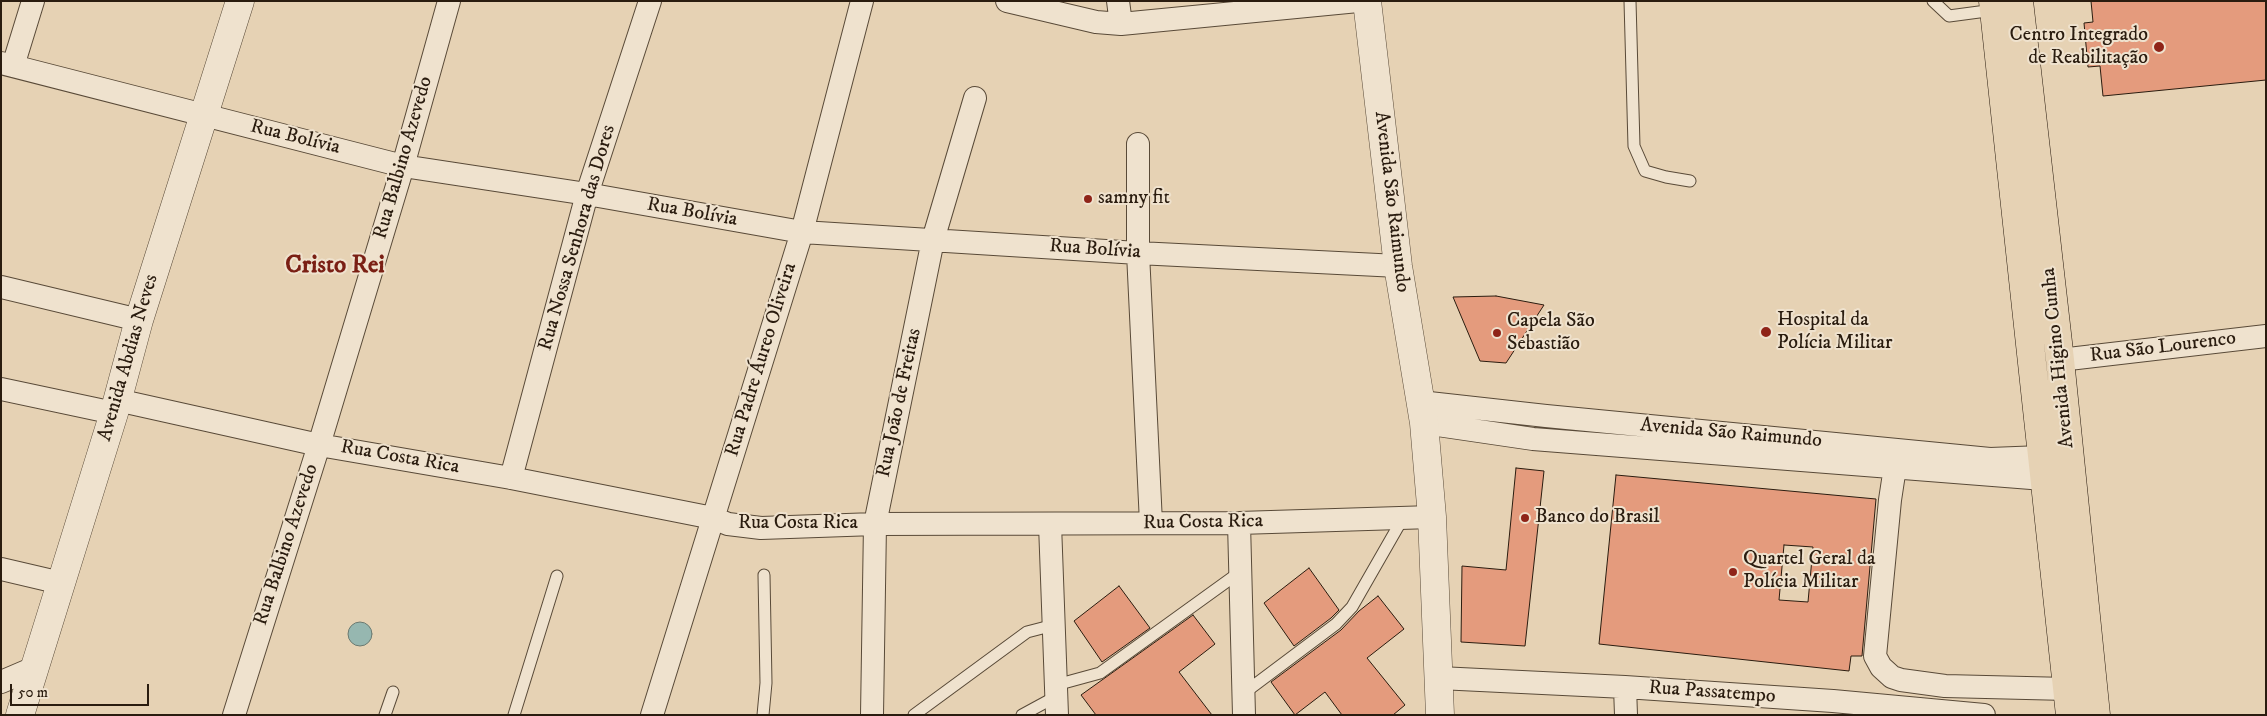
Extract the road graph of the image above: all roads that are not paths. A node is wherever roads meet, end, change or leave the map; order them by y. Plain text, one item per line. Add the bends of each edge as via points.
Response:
1 (33, 1) edge
2 (240, 1) edge
3 (449, 1) edge
4 (650, 1) edge
5 (862, 1) edge
6 (1008, 1) edge
7 (1118, 1) edge
8 (1358, 1) edge
9 (1367, 1) edge
10 (1630, 1) edge
11 (1933, 1) edge
12 (2002, 4) edge
13 (1120, 24) junction
14 (7, 64) edge
15 (974, 98) dead end
16 (203, 115) junction
17 (1138, 144) dead end
18 (403, 166) junction
19 (1690, 181) dead end
20 (587, 194) junction
21 (802, 232) junction
22 (933, 240) junction
23 (1138, 253) junction
24 (1398, 266) junction
25 (1, 287) edge
26 (139, 320) junction
27 (2266, 336) edge
28 (2060, 360) junction
29 (1, 389) edge
30 (116, 407) junction
31 (1422, 413) junction
32 (319, 445) junction
33 (1896, 458) junction
34 (2043, 468) junction
35 (512, 478) junction
36 (1432, 517) junction
37 (713, 518) junction
38 (1403, 518) junction
39 (1150, 523) junction
40 (1239, 523) junction
41 (875, 524) junction
42 (1050, 524) junction
43 (1, 569) edge
44 (1240, 572) junction
45 (764, 575) dead end
46 (557, 576) dead end
47 (60, 583) junction
48 (1054, 625) junction
49 (34, 668) junction
50 (1439, 678) junction
51 (1, 682) edge
52 (1945, 686) junction
53 (1625, 687) junction
54 (393, 692) dead end
55 (1057, 699) edge
56 (2068, 702) edge
57 (1244, 704) edge
58 (1437, 710) edge
59 (1947, 711) junction
60 (20, 715) edge
61 (234, 715) edge
62 (386, 715) edge
63 (514, 715) edge
64 (652, 715) edge
65 (763, 715) edge
66 (872, 715) edge
67 (914, 715) edge
68 (1022, 715) edge
69 (1626, 715) edge
70 (1984, 715) edge
71 (2096, 715) edge

1 - 14 street
2 - 16 street, Avenida Abdias Neves
3 - 18 street, Rua Balbino Azevedo
4 - 20 street, Rua Nossa Senhora das Dores
5 - 21 street, Rua Padre Áureo Oliveira
6 - 13 street via 1096,22
7 - 13 street
8 - 13 street
9 - 24 street, Avenida São Raimundo
10 - 19 lane via 1634,146 1645,171
11 - 12 lane via 1949,16
12 - 28 main road, Avenida Higino Cunha
12 - 34 main road, Avenida Higino Cunha
14 - 16 street, Rua Bolívia
15 - 22 street, Rua João de Freitas
16 - 18 street, Rua Bolívia
16 - 26 street, Avenida Abdias Neves
17 - 23 street
18 - 20 street, Rua Bolívia
18 - 32 street, Rua Balbino Azevedo
20 - 21 street, Rua Bolívia
20 - 35 street, Rua Nossa Senhora das Dores
21 - 22 street, Rua Bolívia
21 - 37 street, Rua Padre Áureo Oliveira
22 - 23 street, Rua Bolívia
22 - 41 street, Rua João de Freitas
23 - 24 street, Rua Bolívia
23 - 39 street
24 - 31 street, Avenida São Raimundo
25 - 26 street
26 - 30 street, Avenida Abdias Neves
27 - 28 street, Rua São Lourenco
28 - 71 main road, Avenida Higino Cunha
29 - 30 street, Rua Costa Rica
30 - 32 street, Rua Costa Rica
30 - 47 street, Avenida Abdias Neves
31 - 33 street, Avenida São Raimundo via 1556,417
31 - 36 street, Avenida São Raimundo
32 - 35 street, Rua Costa Rica
32 - 61 street, Rua Balbino Azevedo
33 - 34 street, Avenida São Raimundo via 1990,459
33 - 52 street via 1876,656 1881,667 1892,677
34 - 56 main road, Avenida Higino Cunha
35 - 37 street, Rua Costa Rica
36 - 38 street, Rua Costa Rica
36 - 50 street, Avenida São Raimundo
37 - 41 street, Rua Costa Rica via 728,524 761,528
37 - 64 street, Rua Padre Áureo Oliveira
38 - 40 street, Rua Costa Rica
38 - 57 lane via 1352,607
39 - 40 street, Rua Costa Rica
39 - 42 street, Rua Costa Rica
40 - 44 street
41 - 42 street, Rua Costa Rica
41 - 66 street, Rua João de Freitas
42 - 48 street
43 - 47 street
44 - 55 lane via 1100,673
44 - 57 street
45 - 65 lane via 766,683
46 - 63 lane
47 - 49 street, Avenida Abdias Neves
48 - 55 street
48 - 67 lane via 1027,632
49 - 51 street
49 - 60 street, Avenida Abdias Neves
50 - 53 street, Rua Passatempo
50 - 58 street, Avenida São Raimundo
52 - 56 street
52 - 59 street
53 - 59 street, Rua Passatempo
53 - 69 street
54 - 62 lane
55 - 68 lane
59 - 70 street, Rua Passatempo

